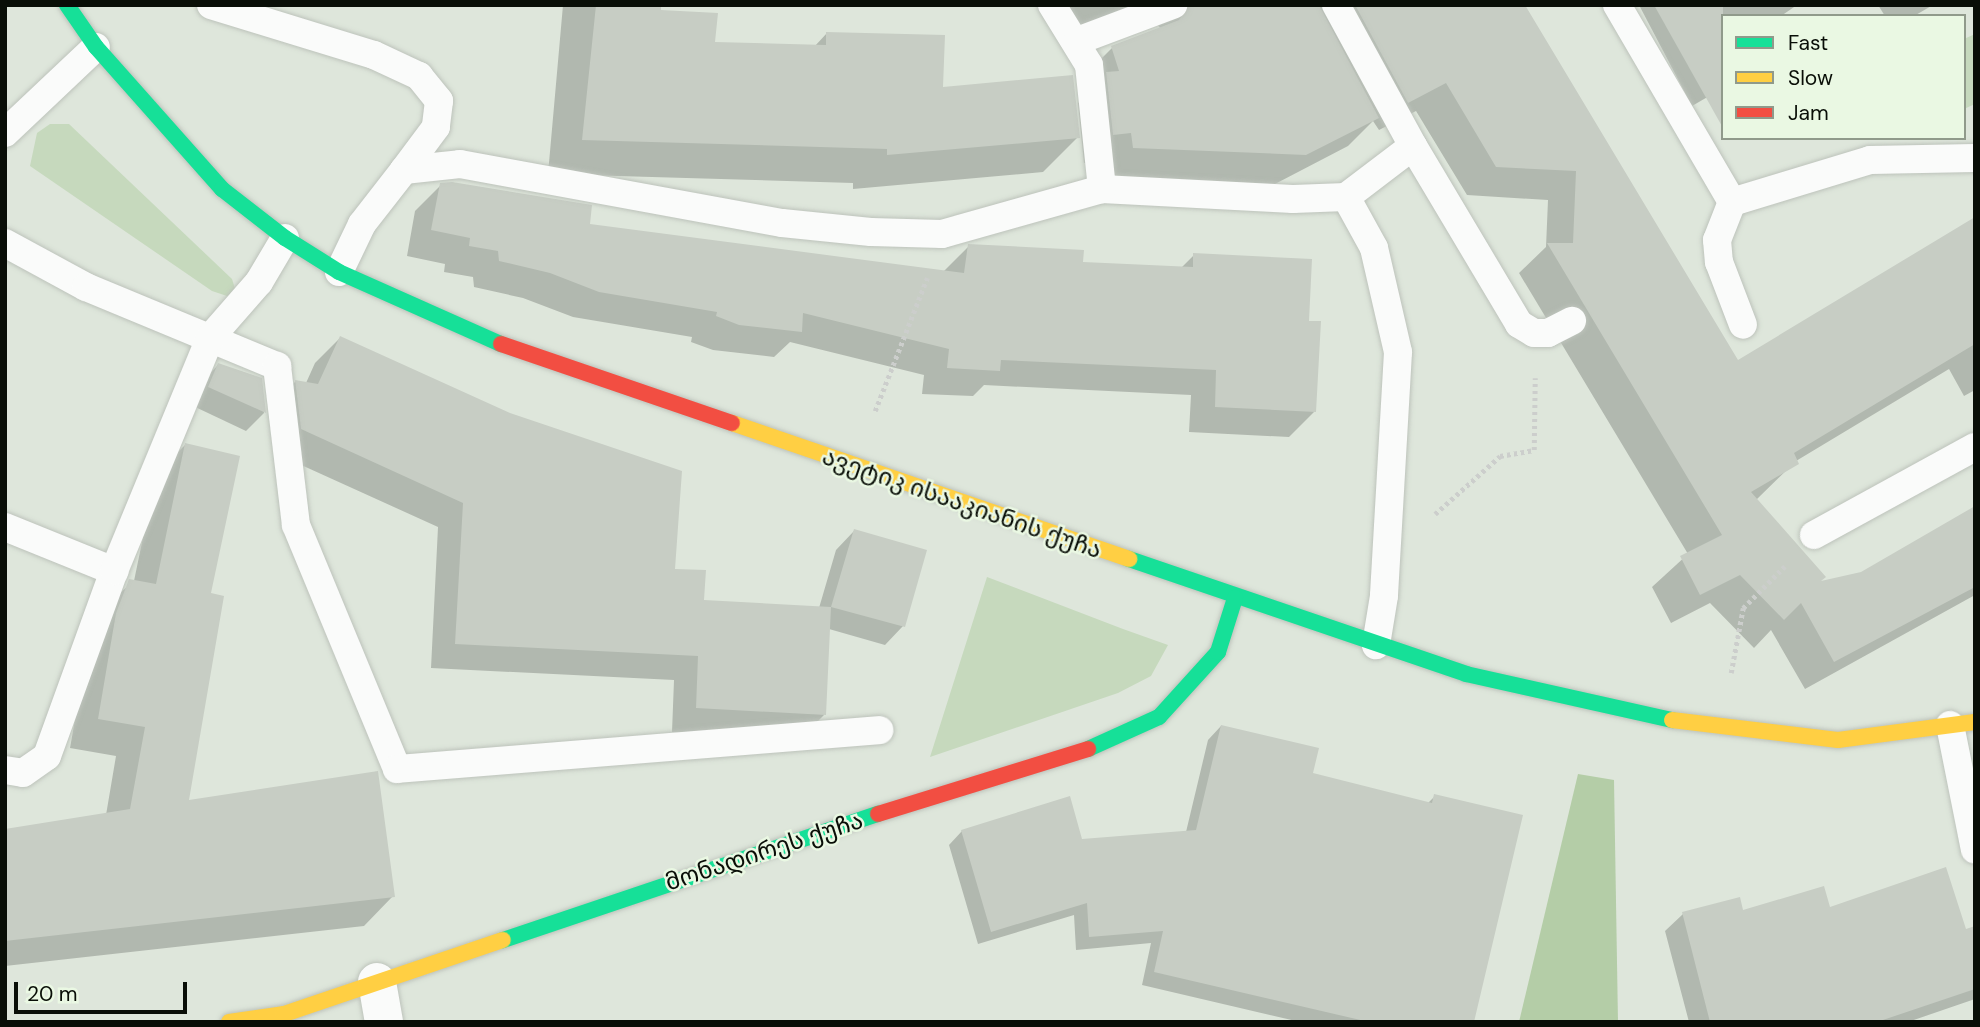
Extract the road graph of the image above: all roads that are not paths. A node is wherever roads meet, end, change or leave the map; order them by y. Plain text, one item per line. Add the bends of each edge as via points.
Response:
1 (68, 5) edge
2 (211, 5) edge
3 (1052, 5) edge
4 (1173, 5) edge
5 (1336, 5) edge
6 (1616, 5) edge
7 (1077, 41) junction
8 (96, 47) junction
9 (5, 133) edge
10 (1412, 146) junction
11 (1975, 159) edge
12 (404, 170) junction
13 (1102, 189) junction
14 (1346, 197) junction
15 (1732, 202) junction
16 (285, 238) junction
17 (5, 243) edge
18 (339, 272) junction
19 (1572, 321) dead end
20 (1743, 325) dead end
21 (210, 338) junction
22 (1975, 447) edge
23 (5, 527) edge
24 (1814, 535) road end
25 (114, 570) junction
26 (1235, 598) junction
27 (1376, 645) junction
28 (1963, 724) edge
29 (879, 730) dead end
30 (5, 770) edge
31 (1975, 850) edge
32 (377, 982) junction
33 (283, 1018) edge
34 (229, 1022) edge
35 (384, 1022) edge

1 - 8 main road, ავეტიკ ისააკიანის ქუჩა
2 - 12 lane via 374,55 419,76 439,100 436,127
3 - 7 lane
4 - 7 lane
5 - 10 lane
6 - 15 lane
7 - 13 lane via 1089,65
8 - 9 lane
8 - 16 main road, ავეტიკ ისააკიანის ქუჩა via 222,189
10 - 14 lane
10 - 19 lane via 1519,324 1534,333 1548,333
11 - 15 lane via 1870,160
12 - 13 lane via 460,164 782,223 942,234
12 - 18 lane via 362,224
13 - 14 lane via 1283,199
14 - 27 lane via 1374,248 1398,352 1386,560
15 - 20 lane via 1717,240 1719,262
16 - 18 main road, ავეტიკ ისააკიანის ქუჩა
16 - 21 lane via 259,282
17 - 21 lane via 86,287
18 - 26 main road, ავეტიკ ისააკიანის ქუჩა via 470,332
21 - 25 lane
21 - 29 lane via 277,366 296,525 397,769
22 - 24 lane
23 - 25 lane
25 - 30 lane via 47,756 23,774
26 - 27 main road, ავეტიკ ისააკიანის ქუჩა
26 - 32 main road, მონადირეს ქუჩა via 1218,652 1159,717 1098,744
27 - 28 main road, ავეტიკ ისააკიანის ქუჩა via 1466,674 1677,721 1838,740
28 - 31 lane
32 - 33 main road, მონადირეს ქუჩა
32 - 35 street
33 - 34 main road, მონადირეს ქუჩა

